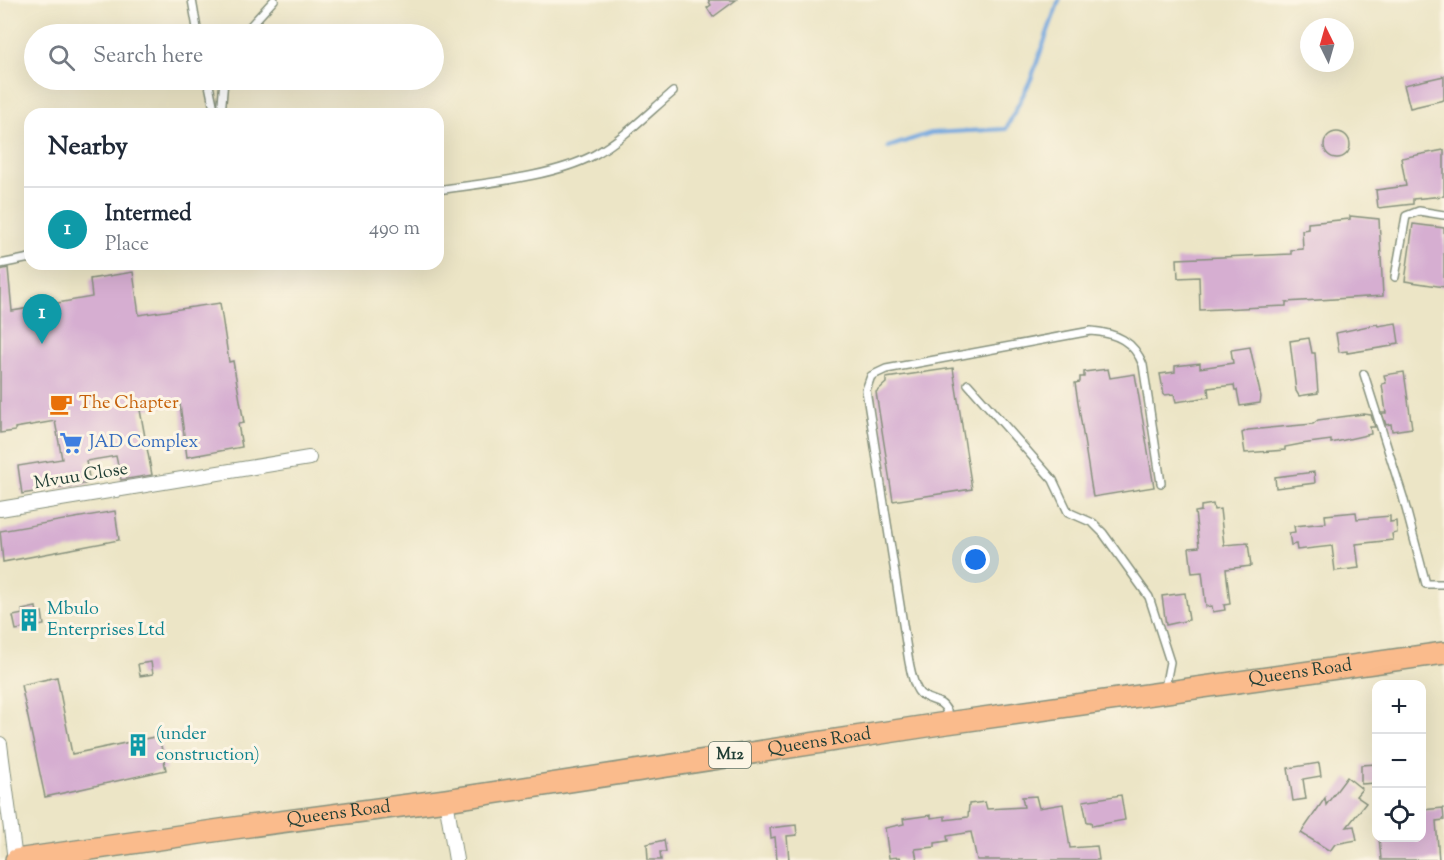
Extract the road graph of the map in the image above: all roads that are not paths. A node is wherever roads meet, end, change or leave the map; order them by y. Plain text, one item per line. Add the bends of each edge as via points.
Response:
1 (192, 0) edge
2 (274, 0) edge
3 (196, 24) edge
4 (252, 24) edge
5 (210, 90) edge
6 (223, 90) edge
7 (673, 92) dead end
8 (214, 108) edge
9 (222, 108) edge
10 (444, 189) edge
11 (1444, 215) edge
12 (24, 259) edge
13 (0, 264) edge
14 (1395, 277) dead end
15 (1364, 374) dead end
16 (968, 384) dead end
17 (309, 458) dead end
18 (1161, 483) dead end
19 (0, 509) edge
20 (1444, 584) edge
21 (1444, 653) edge
22 (1164, 693) junction
23 (940, 724) junction
24 (0, 744) edge
25 (446, 801) junction
26 (15, 860) edge
27 (456, 860) edge

1 - 3 lane
2 - 4 lane
5 - 8 lane
6 - 9 lane
7 - 10 lane via 592,156 525,176
11 - 14 lane via 1419,211 1406,216
12 - 13 lane
15 - 20 lane via 1426,584
16 - 22 lane via 1053,480 1068,512 1103,533 1149,597 1170,662
17 - 19 street, Mvuu Close
18 - 23 lane via 1143,365 1138,352 1118,336 1091,332 886,369 871,376 866,390 902,630 918,691 940,701 947,711
21 - 22 highway, Queens Road / M12
22 - 23 highway, Queens Road / M12
23 - 25 highway, Queens Road / M12
24 - 26 street
25 - 26 highway, Queens Road / M12
25 - 27 street

